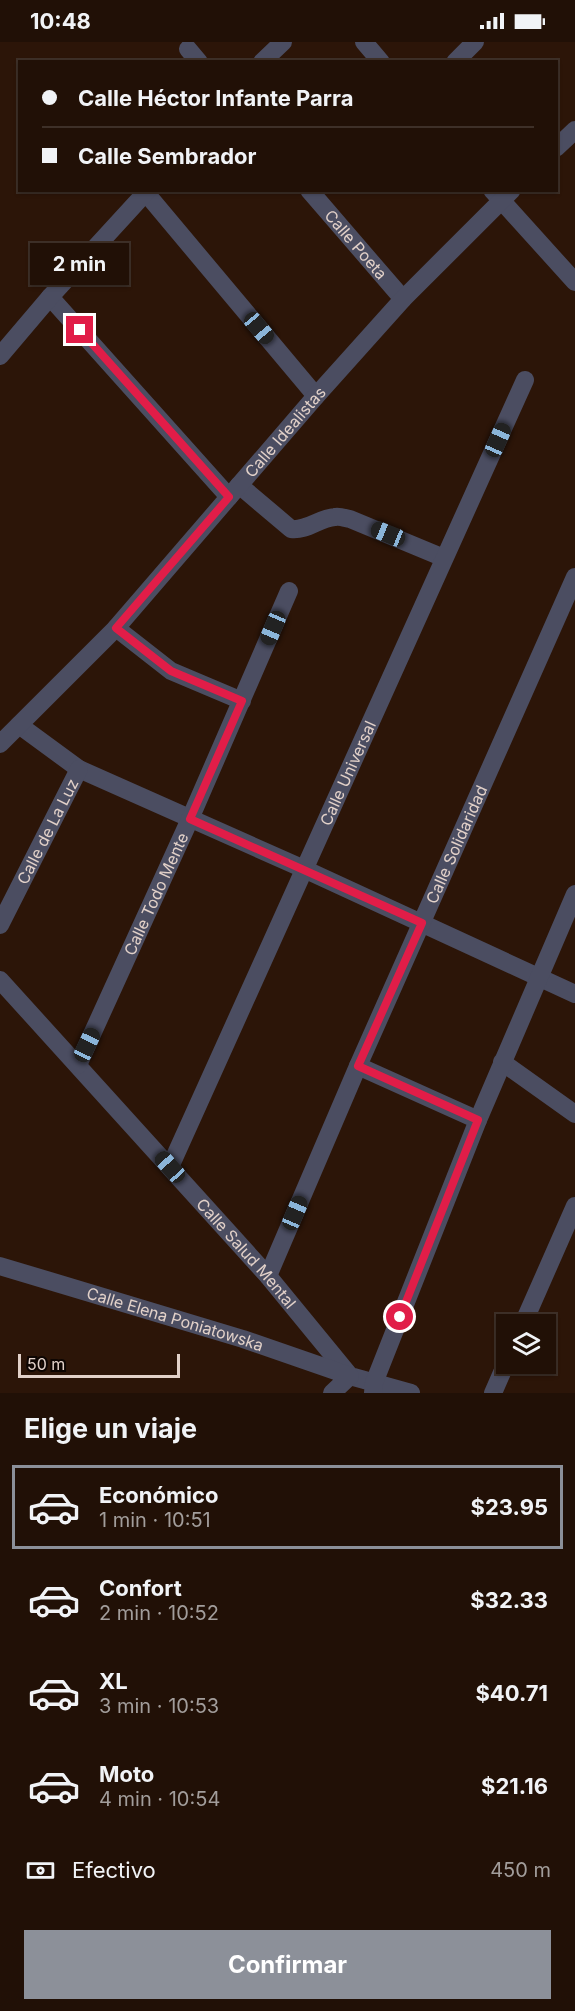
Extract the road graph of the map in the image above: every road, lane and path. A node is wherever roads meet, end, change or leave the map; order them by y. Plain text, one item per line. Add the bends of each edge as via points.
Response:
1 (283, 42) edge
2 (364, 42) edge
3 (475, 42) edge
4 (264, 60) edge
5 (379, 60) edge
6 (458, 60) edge
7 (575, 130) edge
8 (558, 146) edge
9 (147, 192) edge
10 (311, 192) edge
11 (502, 194) edge
12 (575, 282) edge
13 (50, 297) junction
14 (403, 299) junction
15 (0, 356) edge
16 (525, 380) dead end
17 (316, 396) junction
18 (234, 491) junction
19 (444, 558) junction
20 (575, 578) edge
21 (289, 591) dead end
22 (116, 628) junction
23 (242, 701) junction
24 (19, 725) junction
25 (0, 744) edge
26 (79, 768) junction
27 (190, 819) junction
28 (304, 869) junction
29 (575, 894) edge
30 (422, 923) junction
31 (0, 926) edge
32 (538, 978) junction
33 (0, 980) edge
34 (575, 994) edge
35 (502, 1062) junction
36 (78, 1065) junction
37 (358, 1066) junction
38 (575, 1114) edge
39 (478, 1120) junction
40 (170, 1167) junction
41 (575, 1206) edge
42 (0, 1266) edge
43 (268, 1276) junction
44 (527, 1314) edge
45 (501, 1374) edge
46 (350, 1376) junction
47 (373, 1388) edge
48 (332, 1393) edge
49 (411, 1393) edge
50 (493, 1393) edge

1 - 4 street
2 - 5 street
3 - 6 street
7 - 8 street
9 - 13 street
9 - 17 street
10 - 14 street, Calle Poeta
11 - 12 street
11 - 14 street, Calle Idealistas
13 - 15 street
13 - 18 street
14 - 17 street, Calle Idealistas
16 - 19 street, Calle Universal
17 - 18 street, Calle Idealistas
18 - 19 street via 291,529 336,516
18 - 22 street, Calle Idealistas
19 - 28 street, Calle Universal
20 - 30 street, Calle Solidaridad
21 - 23 street, Calle Todo Mente
22 - 23 street via 171,671
22 - 24 street, Calle Idealistas
23 - 27 street, Calle Todo Mente
24 - 25 street, Calle Idealistas
24 - 26 street
26 - 27 street
26 - 31 street, Calle de La Luz
27 - 28 street
27 - 36 street, Calle Todo Mente
28 - 30 street
28 - 40 street, Calle Universal
29 - 32 street
30 - 32 street
30 - 37 street, Calle Solidaridad
32 - 34 street
32 - 35 street
33 - 36 street, Calle Salud Mental
35 - 38 street
35 - 39 street
36 - 40 street, Calle Salud Mental
37 - 39 street
37 - 43 street, Calle Solidaridad
39 - 47 street
40 - 43 street, Calle Salud Mental
41 - 44 street
42 - 46 street, Calle Elena Poniatowska via 243,1339
43 - 46 street, Calle Salud Mental
45 - 50 street
46 - 47 street
46 - 48 street
47 - 49 street

